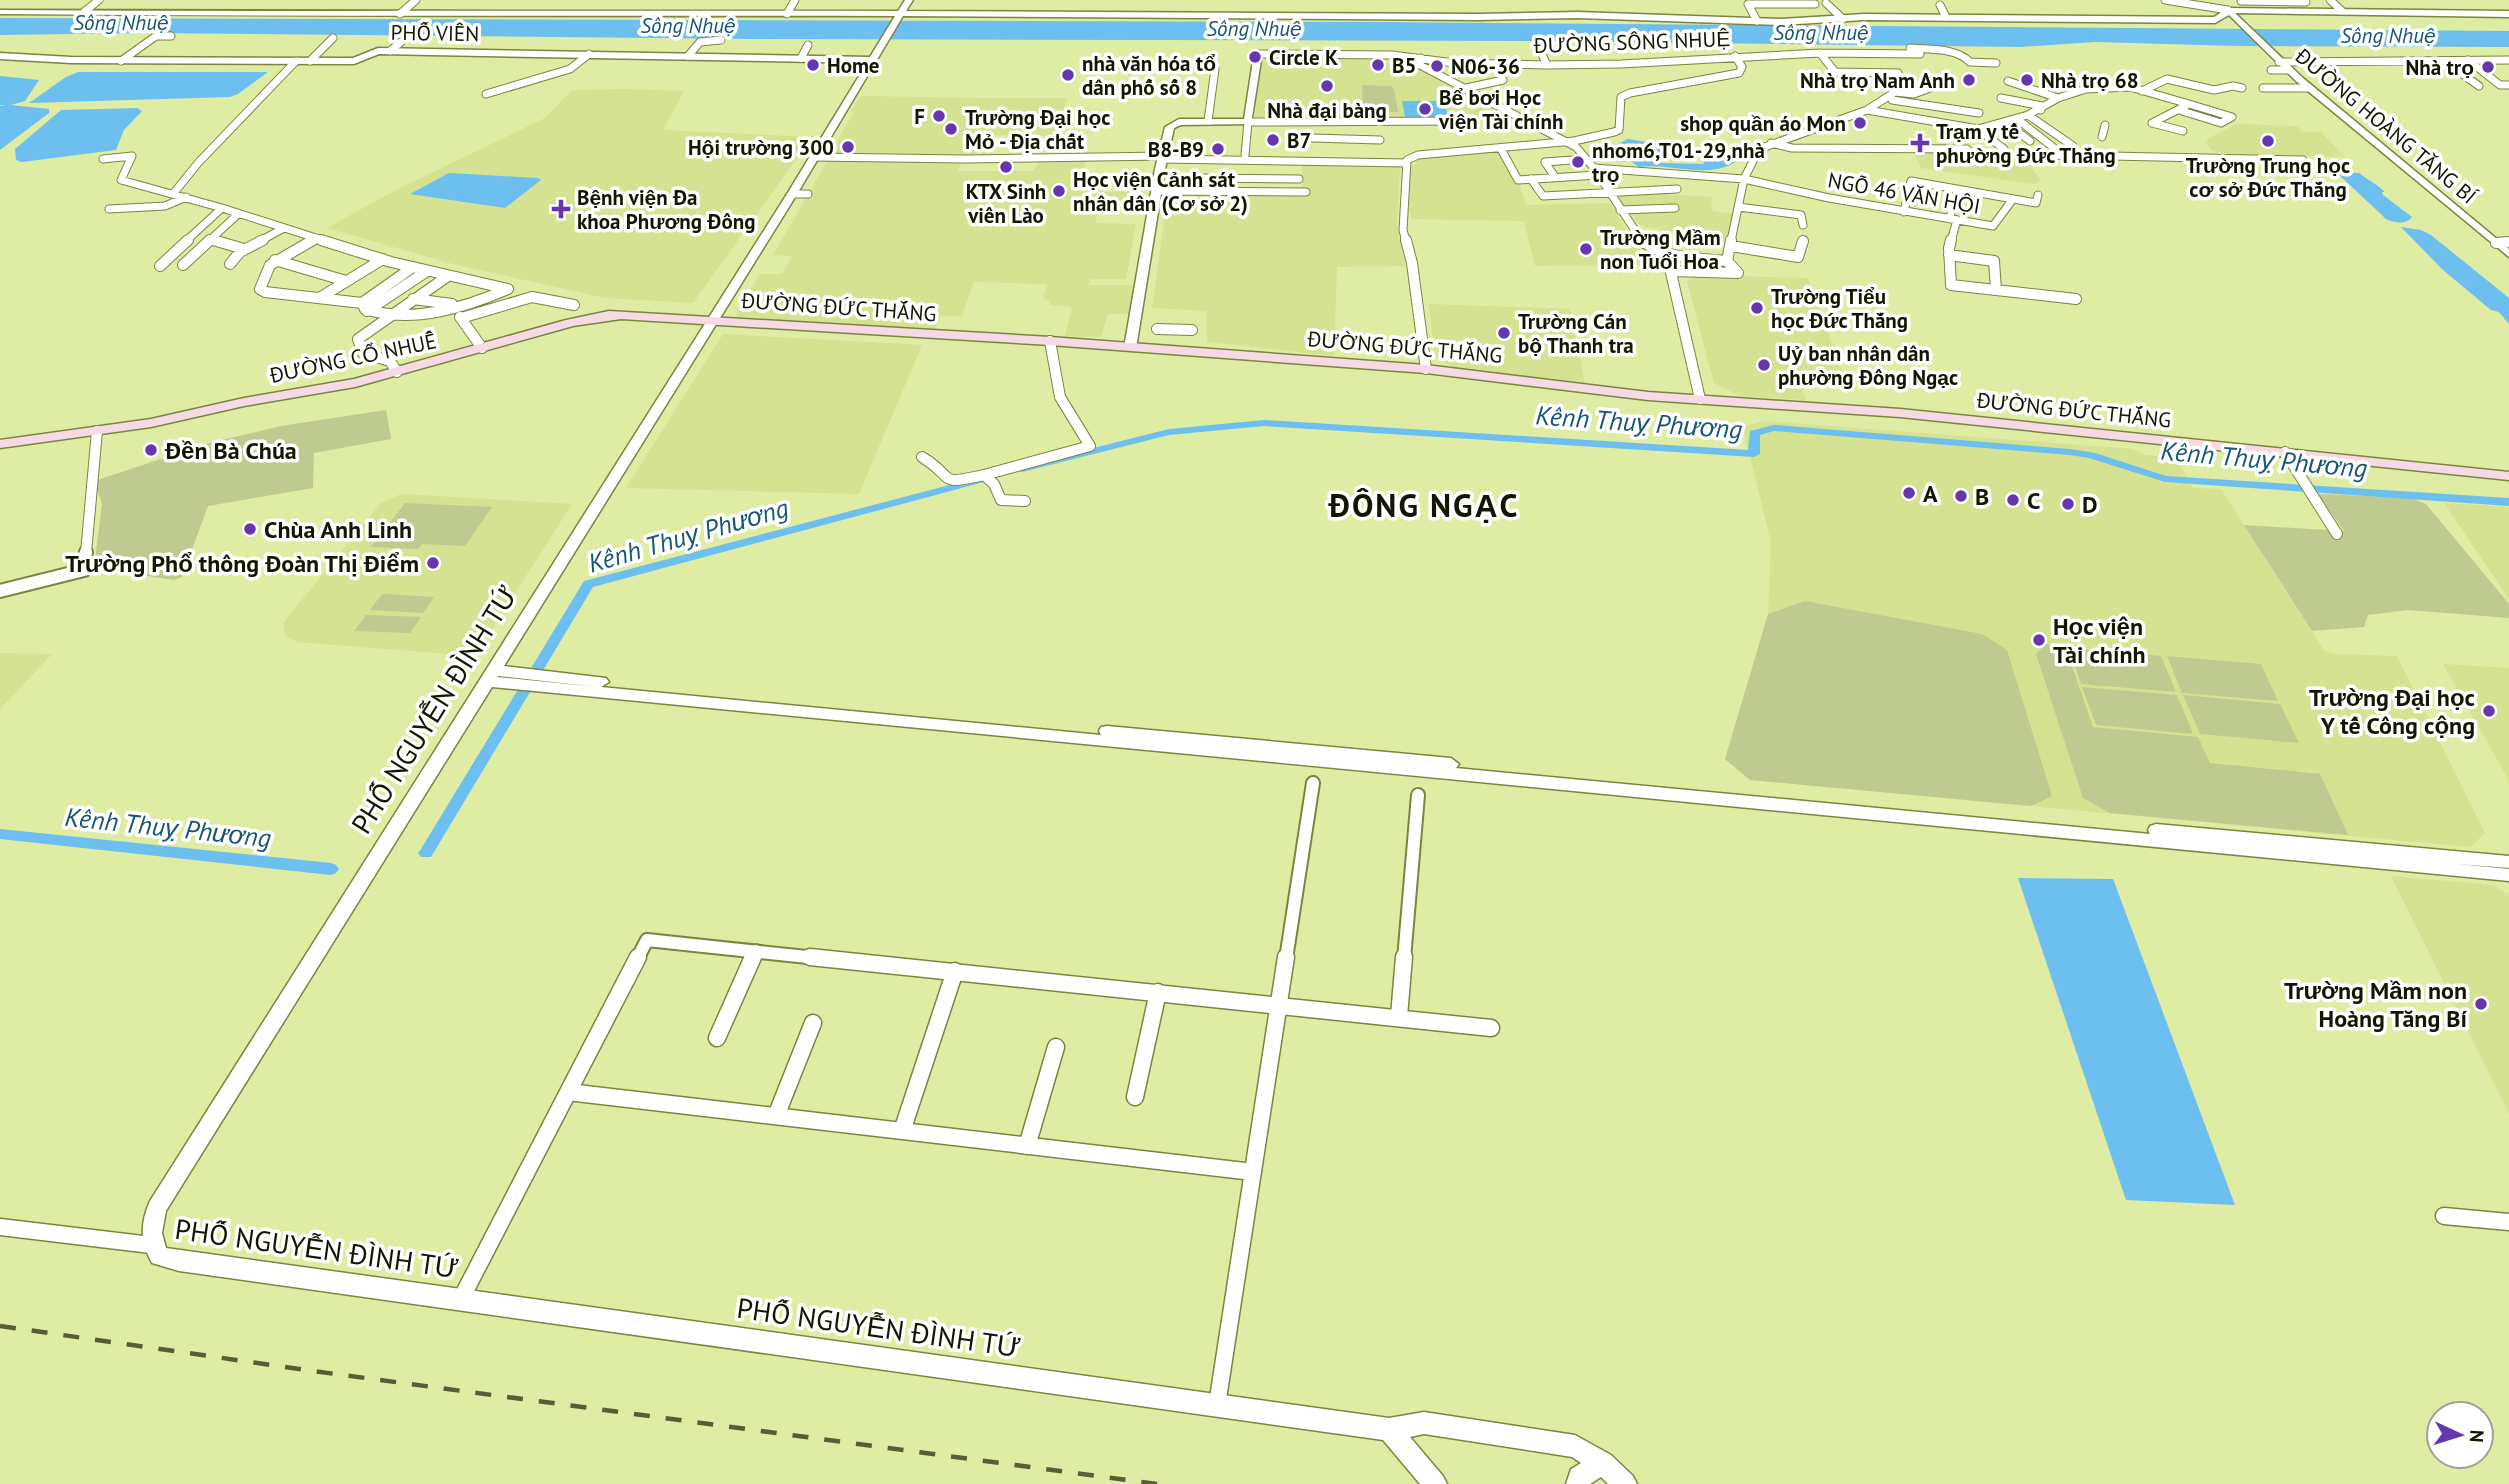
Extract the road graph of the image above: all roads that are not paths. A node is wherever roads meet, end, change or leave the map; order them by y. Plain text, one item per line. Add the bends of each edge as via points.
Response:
1 (99, 0) edge
2 (416, 0) edge
3 (794, 0) edge
4 (909, 0) edge
5 (2165, 0) edge
6 (2330, 0) edge
7 (2240, 1) edge
8 (2305, 1) edge
9 (1826, 3) dead end
10 (1815, 4) dead end
11 (1940, 5) dead end
12 (2248, 9) junction
13 (2228, 10) junction
14 (2315, 10) junction
15 (2342, 11) junction
16 (0, 12) edge
17 (84, 12) junction
18 (400, 14) junction
19 (787, 14) junction
20 (2509, 14) edge
21 (898, 17) junction
22 (1946, 18) junction
23 (1843, 19) junction
24 (1757, 20) junction
25 (170, 36) dead end
26 (333, 38) dead end
27 (721, 40) dead end
28 (401, 43) dead end
29 (808, 45) dead end
30 (1540, 50) dead end
31 (390, 51) junction
32 (1820, 53) junction
33 (589, 54) junction
34 (1258, 54) joint
35 (1920, 54) dead end
36 (688, 56) junction
37 (1732, 56) junction
38 (0, 57) edge
39 (801, 58) junction
40 (1421, 58) junction
41 (872, 60) junction
42 (2468, 60) junction
43 (2509, 60) edge
44 (121, 61) junction
45 (296, 61) junction
46 (310, 61) junction
47 (2444, 61) junction
48 (2274, 62) junction
49 (1996, 63) dead end
50 (1546, 65) junction
51 (1215, 69) dead end
52 (1898, 73) dead end
53 (1503, 80) dead end
54 (1951, 80) dead end
55 (2008, 81) dead end
56 (2505, 85) edge
57 (2479, 86) dead end
58 (2242, 88) dead end
59 (2263, 88) dead end
60 (2309, 88) junction
61 (1462, 89) junction
62 (2142, 91) junction
63 (486, 94) dead end
64 (2001, 98) dead end
65 (2058, 98) junction
66 (1888, 99) junction
67 (2189, 104) junction
68 (1987, 106) dead end
69 (2042, 106) junction
70 (1938, 108) junction
71 (1867, 110) junction
72 (2179, 110) junction
73 (1979, 113) dead end
74 (2028, 116) junction
75 (2040, 116) dead end
76 (2017, 119) junction
77 (1208, 121) junction
78 (1248, 121) junction
79 (1457, 121) dead end
80 (1928, 121) junction
81 (1332, 122) junction
82 (2006, 122) junction
83 (2221, 123) joint
84 (2105, 125) dead end
85 (1978, 129) junction
86 (2183, 131) dead end
87 (2102, 136) dead end
88 (1312, 138) dead end
89 (1332, 138) junction
90 (1380, 139) dead end
91 (1568, 141) junction
92 (2030, 141) dead end
93 (1771, 143) junction
94 (1531, 145) junction
95 (2073, 146) dead end
96 (1501, 149) junction
97 (1967, 149) dead end
98 (2004, 149) dead end
99 (1245, 155) dead end
100 (2063, 155) junction
101 (813, 157) junction
102 (1163, 158) junction
103 (103, 159) dead end
104 (1586, 159) junction
105 (2023, 159) dead end
106 (1232, 160) junction
107 (2303, 160) dead end
108 (1258, 161) junction
109 (1286, 161) junction
110 (1545, 162) junction
111 (1407, 163) junction
112 (1201, 165) dead end
113 (1596, 172) junction
114 (1200, 177) junction
115 (1555, 177) junction
116 (1230, 178) junction
117 (1257, 179) junction
118 (1286, 179) junction
119 (1299, 179) dead end
120 (1531, 179) junction
121 (1744, 179) junction
122 (1677, 189) dead end
123 (1157, 191) junction
124 (1199, 191) junction
125 (1229, 191) junction
126 (1257, 192) junction
127 (1286, 192) junction
128 (1306, 192) dead end
129 (1608, 192) junction
130 (173, 194) junction
131 (792, 194) junction
132 (808, 194) dead end
133 (2038, 195) dead end
134 (187, 197) junction
135 (1954, 197) dead end
136 (2013, 199) junction
137 (1738, 207) junction
138 (222, 208) junction
139 (1675, 208) dead end
140 (109, 209) dead end
141 (1620, 210) junction
142 (1904, 212) junction
143 (238, 214) junction
144 (1954, 220) junction
145 (1803, 225) dead end
146 (284, 228) junction
147 (1404, 230) joint
148 (316, 238) junction
149 (211, 239) junction
150 (1803, 241) dead end
151 (2509, 242) edge
152 (2496, 243) junction
153 (1731, 246) junction
154 (244, 249) junction
155 (1667, 253) junction
156 (2509, 254) edge
157 (1949, 255) junction
158 (383, 259) junction
159 (1727, 261) junction
160 (272, 263) junction
161 (230, 264) dead end
162 (183, 265) dead end
163 (160, 266) dead end
164 (413, 267) junction
165 (427, 271) junction
166 (1671, 271) junction
167 (447, 276) junction
168 (262, 281) junction
169 (346, 281) junction
170 (250, 285) dead end
171 (1996, 290) junction
172 (321, 297) junction
173 (413, 299) junction
174 (2076, 299) dead end
175 (459, 305) junction
176 (574, 305) dead end
177 (365, 307) junction
178 (388, 316) junction
179 (713, 320) junction
180 (1157, 329) dead end
181 (1179, 330) junction
182 (1192, 330) dead end
183 (1050, 341) junction
184 (482, 348) junction
185 (1130, 348) junction
186 (1175, 351) junction
187 (1426, 369) junction
188 (397, 372) junction
189 (1700, 399) junction
190 (97, 431) junction
191 (0, 444) edge
192 (2285, 452) junction
193 (922, 457) dead end
194 (2509, 476) edge
195 (989, 480) junction
196 (1025, 500) dead end
197 (2337, 534) dead end
198 (0, 591) edge
199 (489, 676) junction
200 (546, 681) junction
201 (1313, 783) dead end
202 (1418, 796) dead end
203 (2509, 862) edge
204 (2509, 875) edge
205 (756, 951) junction
206 (955, 971) junction
207 (1158, 992) junction
208 (1279, 1004) junction
209 (1399, 1016) junction
210 (813, 1023) dead end
211 (1491, 1028) dead end
212 (717, 1038) dead end
213 (1056, 1047) dead end
214 (568, 1092) junction
215 (1135, 1097) dead end
216 (776, 1116) junction
217 (902, 1131) junction
218 (1027, 1146) junction
219 (1253, 1172) junction
220 (2444, 1216) dead end
221 (2509, 1222) edge
222 (0, 1227) edge
223 (151, 1245) junction
224 (461, 1298) junction
225 (1217, 1405) junction
226 (1389, 1429) junction
227 (1603, 1463) junction
228 (1435, 1484) edge
229 (1578, 1484) edge
230 (1625, 1484) edge

1 - 17 street
2 - 18 street
3 - 19 street
4 - 21 street
5 - 13 street
6 - 15 street
7 - 8 street
7 - 12 street
8 - 14 street
9 - 23 street
10 - 24 street via 1748,4
11 - 22 street
12 - 13 street
12 - 14 street
13 - 22 street via 2215,20
13 - 48 street, ĐƯỜNG HOÀNG TĂNG BÍ
14 - 15 street
15 - 20 street
16 - 17 street
17 - 18 street
18 - 19 street
19 - 21 street
21 - 24 street via 1578,15
21 - 41 street
22 - 23 street
23 - 24 street
25 - 44 street via 156,36
26 - 46 street
27 - 36 street via 700,42
28 - 31 street
29 - 39 street
30 - 50 street
31 - 33 street, PHỐ VIÊN
31 - 46 street, PHỐ VIÊN via 354,61
32 - 35 street
32 - 37 street, ĐƯỜNG SÔNG NHUỆ
32 - 49 street, ĐƯỜNG SÔNG NHUỆ via 1818,47 1932,49 1963,55 1970,62
32 - 52 street via 1835,72
33 - 36 street, PHỐ VIÊN
33 - 63 street via 570,69
34 - 40 street, ĐƯỜNG SÔNG NHUỆ
34 - 78 street
36 - 39 street, PHỐ VIÊN
37 - 50 street, ĐƯỜNG SÔNG NHUỆ
37 - 91 street via 1742,67 1739,73 1630,93 1621,97 1619,130
38 - 44 street, PHỐ VIÊN
39 - 41 street, PHỐ VIÊN
40 - 50 street, ĐƯỜNG SÔNG NHUỆ
40 - 61 street via 1420,65
41 - 101 street
42 - 43 street
42 - 47 street
42 - 56 street
44 - 45 street, PHỐ VIÊN
45 - 46 street, PHỐ VIÊN
45 - 130 street
47 - 48 street
47 - 57 street
48 - 60 street, ĐƯỜNG HOÀNG TĂNG BÍ
51 - 77 street
53 - 61 street
54 - 66 street via 1914,94 1895,92
55 - 65 street
58 - 62 street via 2214,90 2167,79
59 - 60 street
60 - 152 street, ĐƯỜNG HOÀNG TĂNG BÍ
61 - 91 street
62 - 65 street via 2130,87 2086,89
62 - 67 street
64 - 69 street
65 - 69 street
66 - 70 street
66 - 71 street
67 - 72 street
67 - 83 street via 2232,117
68 - 70 street via 1937,99
69 - 74 street
69 - 75 street
70 - 73 street
70 - 80 street
71 - 80 street
71 - 93 street
72 - 83 street
72 - 86 street via 2152,123
74 - 76 street
74 - 95 street
76 - 82 street
76 - 100 street
77 - 78 street
77 - 102 street via 1179,122 1170,127
78 - 81 street
78 - 99 street
79 - 81 street
80 - 85 street
81 - 89 street
82 - 85 street
82 - 92 street
84 - 87 street
85 - 98 street
88 - 89 street
89 - 90 street
91 - 94 street
91 - 104 street
93 - 97 street via 1792,148
93 - 121 street via 1759,149
94 - 96 street
94 - 110 street
96 - 111 street via 1430,154 1410,157
96 - 120 street, NGÕ 46 VĂN HỘI via 1518,180
100 - 105 street
100 - 107 street
101 - 102 street
101 - 131 street
102 - 106 street
102 - 123 street
103 - 130 street via 132,156 121,180
104 - 110 street
104 - 113 street
106 - 108 street
106 - 116 street
108 - 109 street
108 - 117 street
109 - 111 street
109 - 118 street
110 - 115 street
111 - 147 street
112 - 114 street
113 - 115 street, NGÕ 46 VĂN HỘI
113 - 121 street, NGÕ 46 VĂN HỘI
113 - 129 street
114 - 116 street
114 - 124 street
115 - 120 street, NGÕ 46 VĂN HỘI
116 - 117 street
116 - 125 street
117 - 118 street
117 - 126 street
118 - 119 street
118 - 127 street
120 - 129 street via 1543,196
121 - 137 street
121 - 142 street, NGÕ 46 VĂN HỘI
122 - 129 street
123 - 124 street
123 - 185 street
124 - 125 street
125 - 126 street
126 - 127 street
127 - 128 street
129 - 141 street
130 - 134 street
131 - 132 street
131 - 179 street
133 - 136 street, NGÕ 46 VĂN HỘI via 2036,203
134 - 138 street
134 - 140 street via 165,206
135 - 144 street
136 - 142 street via 1911,181
136 - 144 street, NGÕ 46 VĂN HỘI via 1993,226
137 - 145 street via 1801,215
137 - 153 street
138 - 143 street
138 - 163 street
139 - 141 street
141 - 155 street via 1642,241
142 - 144 street, NGÕ 46 VĂN HỘI
143 - 146 street
143 - 149 street
144 - 157 street
146 - 148 street
146 - 154 street
147 - 187 street
148 - 158 street
148 - 160 street
149 - 154 street
149 - 162 street
150 - 153 street via 1798,257
151 - 152 street
152 - 156 street, ĐƯỜNG HOÀNG TĂNG BÍ
153 - 159 street
154 - 161 street
155 - 159 street
155 - 166 street
157 - 171 street via 1994,261
157 - 171 street via 1951,285
158 - 164 street
158 - 169 street
159 - 166 street via 1738,273
160 - 168 street
160 - 169 street
164 - 165 street
164 - 177 street
165 - 167 street
165 - 177 street
166 - 189 street
167 - 173 street
167 - 175 street via 508,289
168 - 170 street
168 - 172 street via 260,289 265,292
169 - 172 street
171 - 174 street
172 - 177 street
173 - 175 street
173 - 178 street
175 - 178 street via 409,317
176 - 184 street via 532,297 461,317
177 - 178 street
178 - 188 street via 358,339 363,353 390,361
179 - 183 main road, ĐƯỜNG ĐỨC THẮNG
179 - 184 main road, ĐƯỜNG CỔ NHUẾ via 609,315
179 - 199 street, PHỐ NGUYỄN ĐÌNH TỨ
180 - 181 street
181 - 182 street
181 - 186 street
183 - 185 main road, ĐƯỜNG ĐỨC THẮNG
183 - 195 street via 1060,398 1090,446
184 - 188 main road, ĐƯỜNG CỔ NHUẾ
185 - 186 main road, ĐƯỜNG ĐỨC THẮNG
186 - 187 main road, ĐƯỜNG ĐỨC THẮNG
187 - 189 main road, ĐƯỜNG ĐỨC THẮNG
188 - 190 main road, ĐƯỜNG CỔ NHUẾ
189 - 192 main road, ĐƯỜNG ĐỨC THẮNG
190 - 191 main road, ĐƯỜNG CỔ NHUẾ
190 - 198 street via 84,570
192 - 194 main road, ĐƯỜNG ĐỨC THẮNG
192 - 197 street
193 - 195 street via 953,482
195 - 196 street via 1001,500
199 - 200 street
199 - 223 street, PHỐ NGUYỄN ĐÌNH TỨ via 157,1208
200 - 203 street
200 - 204 street
201 - 208 street
202 - 209 street
205 - 206 street
205 - 212 street
205 - 214 street via 647,940
206 - 207 street
206 - 217 street
207 - 208 street
207 - 215 street
208 - 209 street
208 - 219 street
209 - 211 street
210 - 216 street
213 - 218 street
214 - 216 street
214 - 224 street
216 - 217 street
217 - 218 street
218 - 219 street
219 - 225 street
220 - 221 street
222 - 223 street
223 - 224 street, PHỐ NGUYỄN ĐÌNH TỨ via 159,1256 179,1261
224 - 225 street, PHỐ NGUYỄN ĐÌNH TỨ
225 - 226 street, PHỐ NGUYỄN ĐÌNH TỨ
226 - 227 street, PHỐ NGUYỄN ĐÌNH TỨ via 1424,1423 1542,1441 1575,1447
226 - 228 street
227 - 229 street via 1578,1478
227 - 230 street, PHỐ NGUYỄN ĐÌNH TỨ

